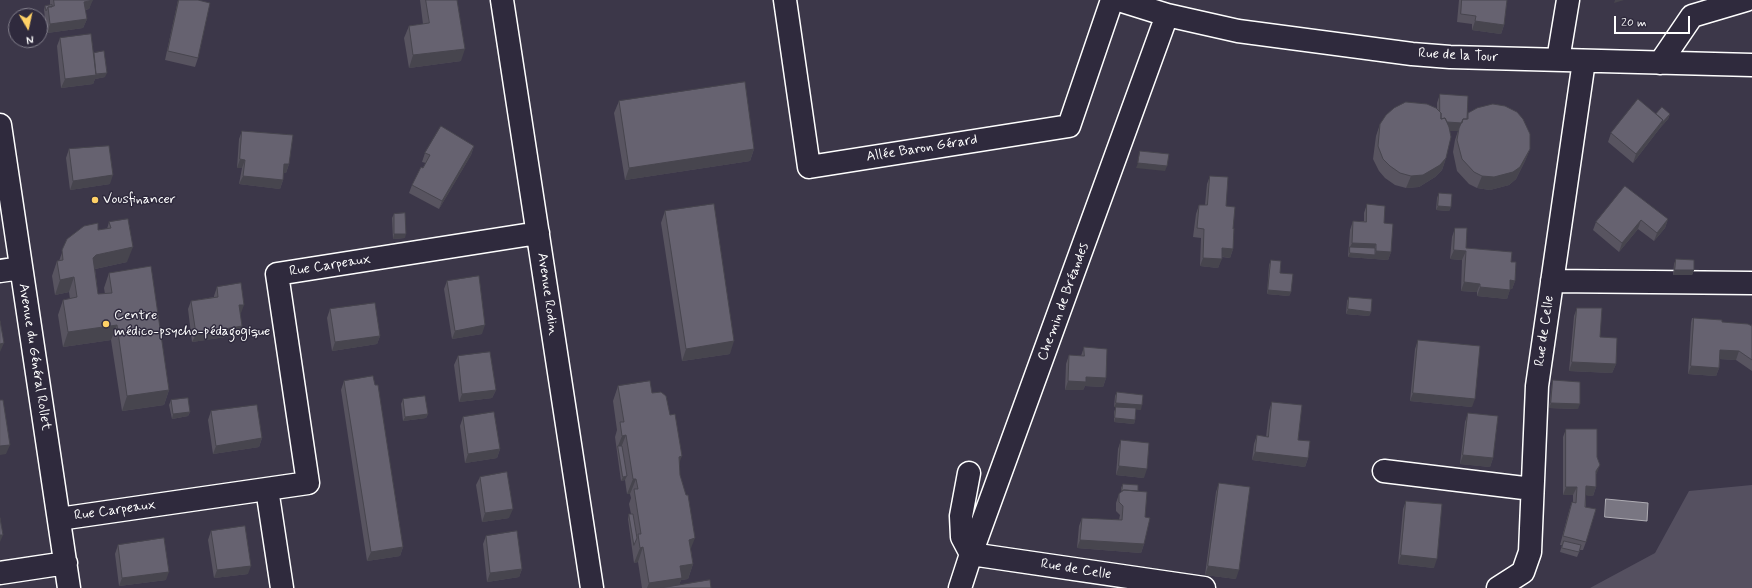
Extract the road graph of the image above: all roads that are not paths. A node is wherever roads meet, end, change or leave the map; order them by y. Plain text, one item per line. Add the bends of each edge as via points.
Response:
1 (502, 0) edge
2 (785, 0) edge
3 (1112, 0) edge
4 (1119, 0) edge
5 (1568, 0) edge
6 (1746, 0) edge
7 (1167, 15) junction
8 (1750, 59) edge
9 (1558, 60) junction
10 (1584, 61) junction
11 (1660, 63) junction
12 (0, 125) edge
13 (538, 233) junction
14 (10, 269) edge
15 (1552, 281) junction
16 (1752, 283) edge
17 (1384, 471) dead end
18 (969, 473) dead end
19 (267, 489) junction
20 (1532, 489) junction
21 (59, 519) junction
22 (971, 554) junction
23 (66, 563) junction
24 (0, 573) edge
25 (70, 588) edge
26 (282, 588) edge
27 (592, 588) edge
28 (960, 588) edge
29 (1204, 588) edge
30 (1498, 588) edge

1 - 13 street, Avenue Rodin
2 - 3 street, Allée Baron Gérard via 809,167 1068,126
4 - 7 street, Rue de la Tour
5 - 9 street
6 - 11 street via 1692,16
7 - 9 street, Rue de la Tour via 1238,31 1412,54
7 - 22 street, Chemin de Bréandes
8 - 11 street, Rue de la Tour
9 - 10 street, Rue de la Tour
10 - 11 street, Rue de la Tour
10 - 15 street, Rue de Celle
12 - 14 street, Avenue du Général Rollet
13 - 19 street, Rue Carpeaux via 277,274 308,483
13 - 27 street, Avenue Rodin
14 - 21 street, Avenue du Général Rollet
15 - 16 street
15 - 20 street, Rue de Celle via 1537,386
17 - 20 street
18 - 22 street via 961,516 962,537
19 - 21 street, Rue Carpeaux
19 - 26 street
20 - 30 street, Rue de Celle via 1530,552 1523,572
21 - 23 street, Avenue du Général Rollet
22 - 28 street, Chemin de Bréandes
22 - 29 street, Rue de Celle
23 - 24 street
23 - 25 street, Avenue du Général Rollet

